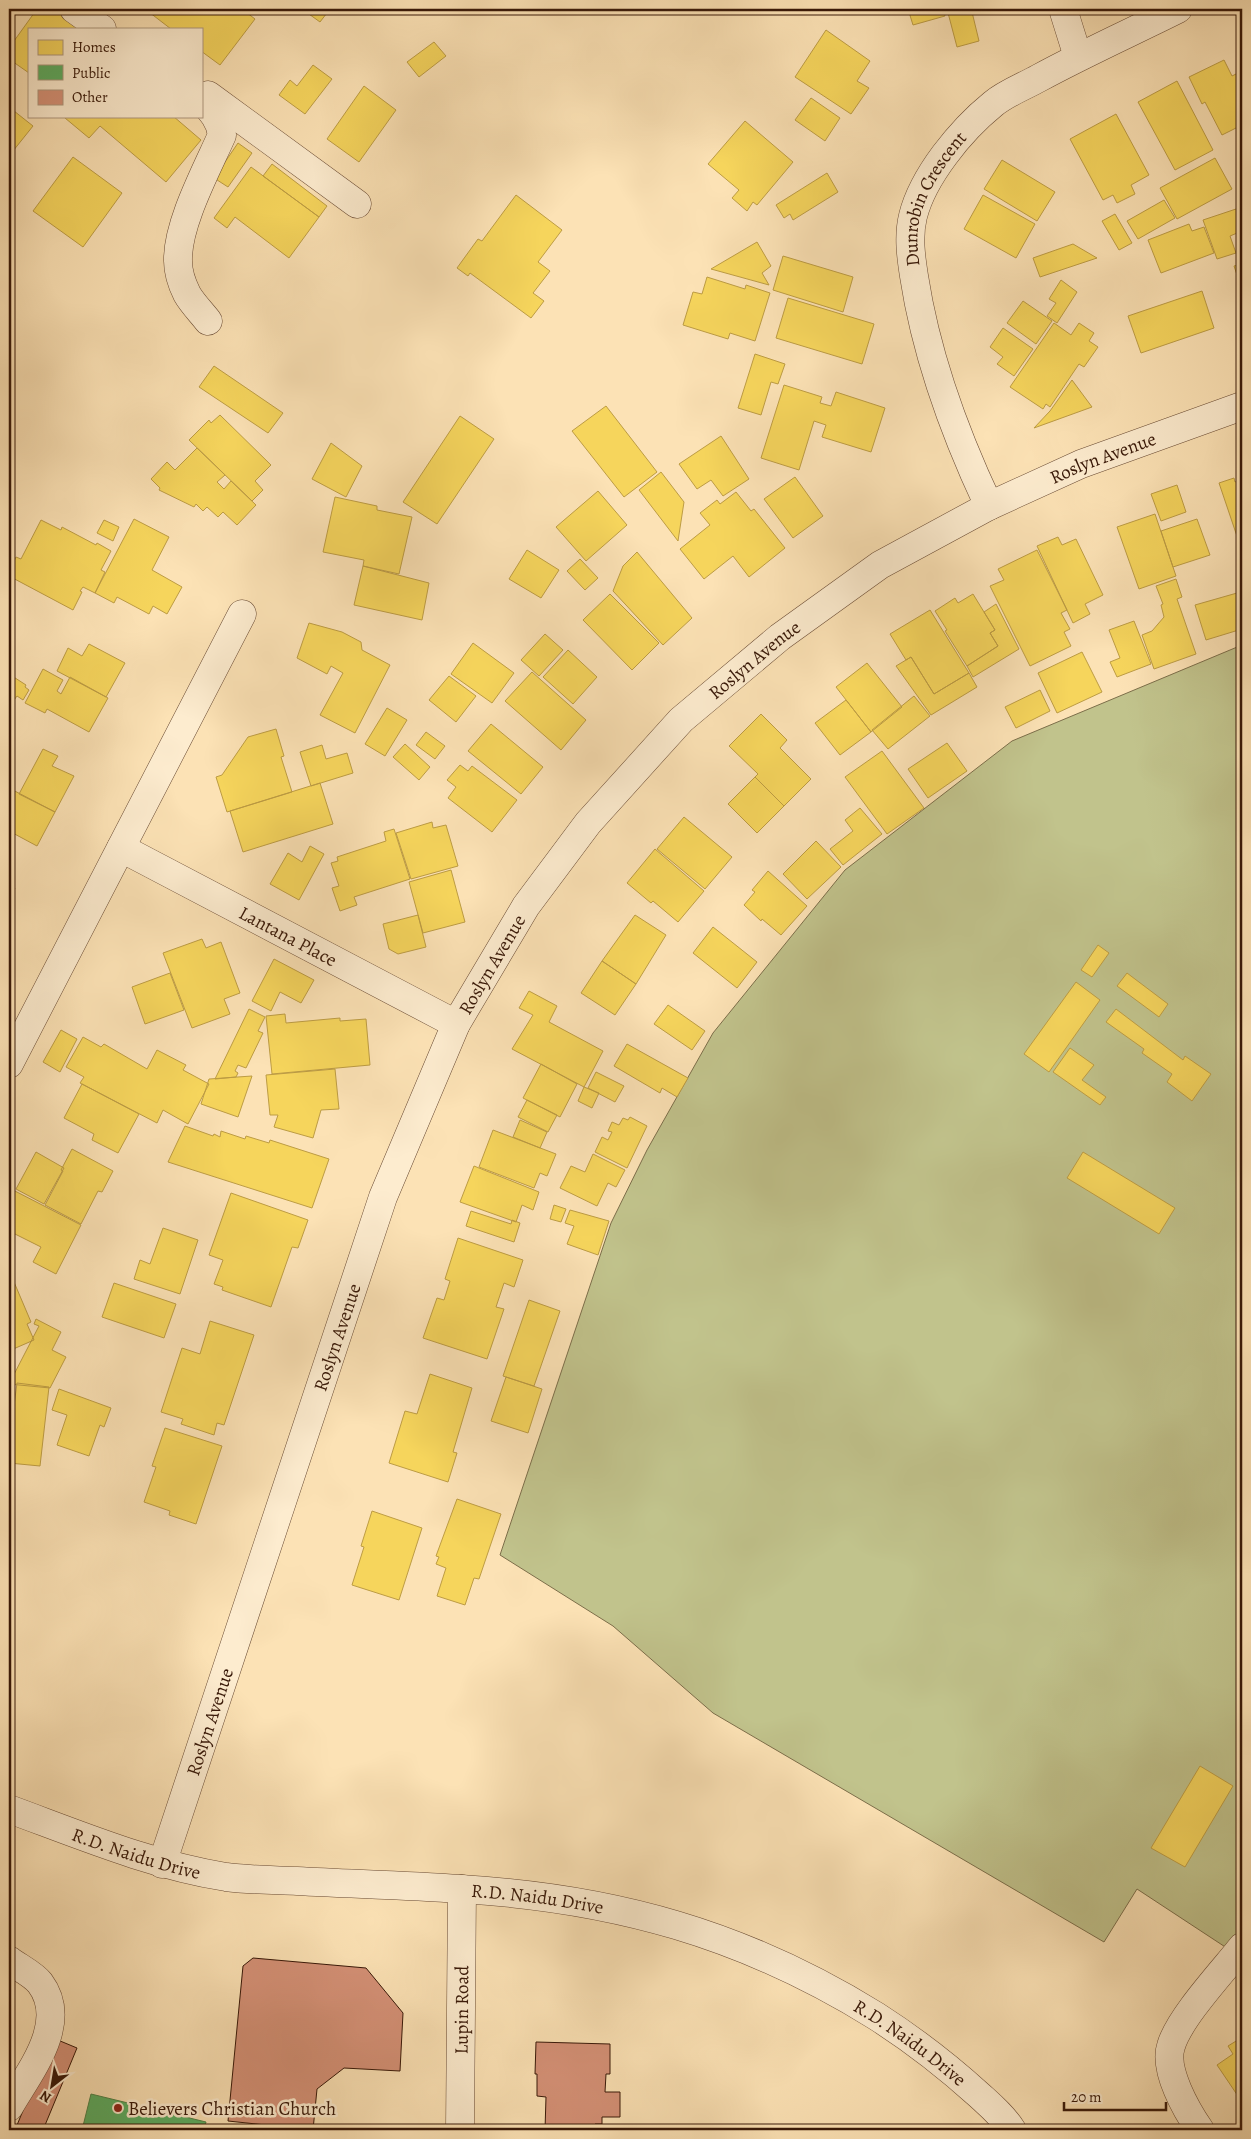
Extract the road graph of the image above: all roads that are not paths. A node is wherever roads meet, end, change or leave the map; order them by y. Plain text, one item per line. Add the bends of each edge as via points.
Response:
1 (74, 9) edge
2 (97, 9) edge
3 (1063, 9) edge
4 (1178, 9) edge
5 (101, 28) edge
6 (122, 28) edge
7 (1078, 57) junction
8 (202, 91) edge
9 (202, 101) edge
10 (357, 204) dead end
11 (208, 321) dead end
12 (1242, 406) edge
13 (989, 506) junction
14 (242, 614) dead end
15 (121, 848) junction
16 (456, 1024) junction
17 (9, 1064) edge
18 (9, 1809) edge
19 (162, 1864) junction
20 (462, 1889) junction
21 (1242, 1946) edge
22 (9, 1960) edge
23 (9, 2107) edge
24 (460, 2130) edge
25 (1012, 2130) edge
26 (1200, 2130) edge

1 - 5 street
2 - 6 street
3 - 7 street
4 - 7 street, Dunrobin Crescent
7 - 13 street, Dunrobin Crescent via 994,103 970,124 946,152 928,181 913,216 910,249 924,326 945,397
8 - 10 street
9 - 11 street via 215,114 222,135 179,240 178,262 188,296
12 - 13 street, Roslyn Avenue via 1081,464
13 - 16 street, Roslyn Avenue via 880,565 780,637 682,720 582,830 526,906
14 - 15 street
15 - 16 street, Lantana Place
15 - 17 street
16 - 19 street, Roslyn Avenue via 383,1197
18 - 19 street, R.D. Naidu Drive
19 - 20 street, R.D. Naidu Drive via 228,1877
20 - 24 street, Lupin Road
20 - 25 street, R.D. Naidu Drive via 570,1900 621,1909 720,1938 770,1958 834,1990 895,2027 953,2072 1006,2120
21 - 26 street via 1179,2027 1170,2047 1170,2063 1177,2087
22 - 23 street via 40,1983 52,2007 50,2030

